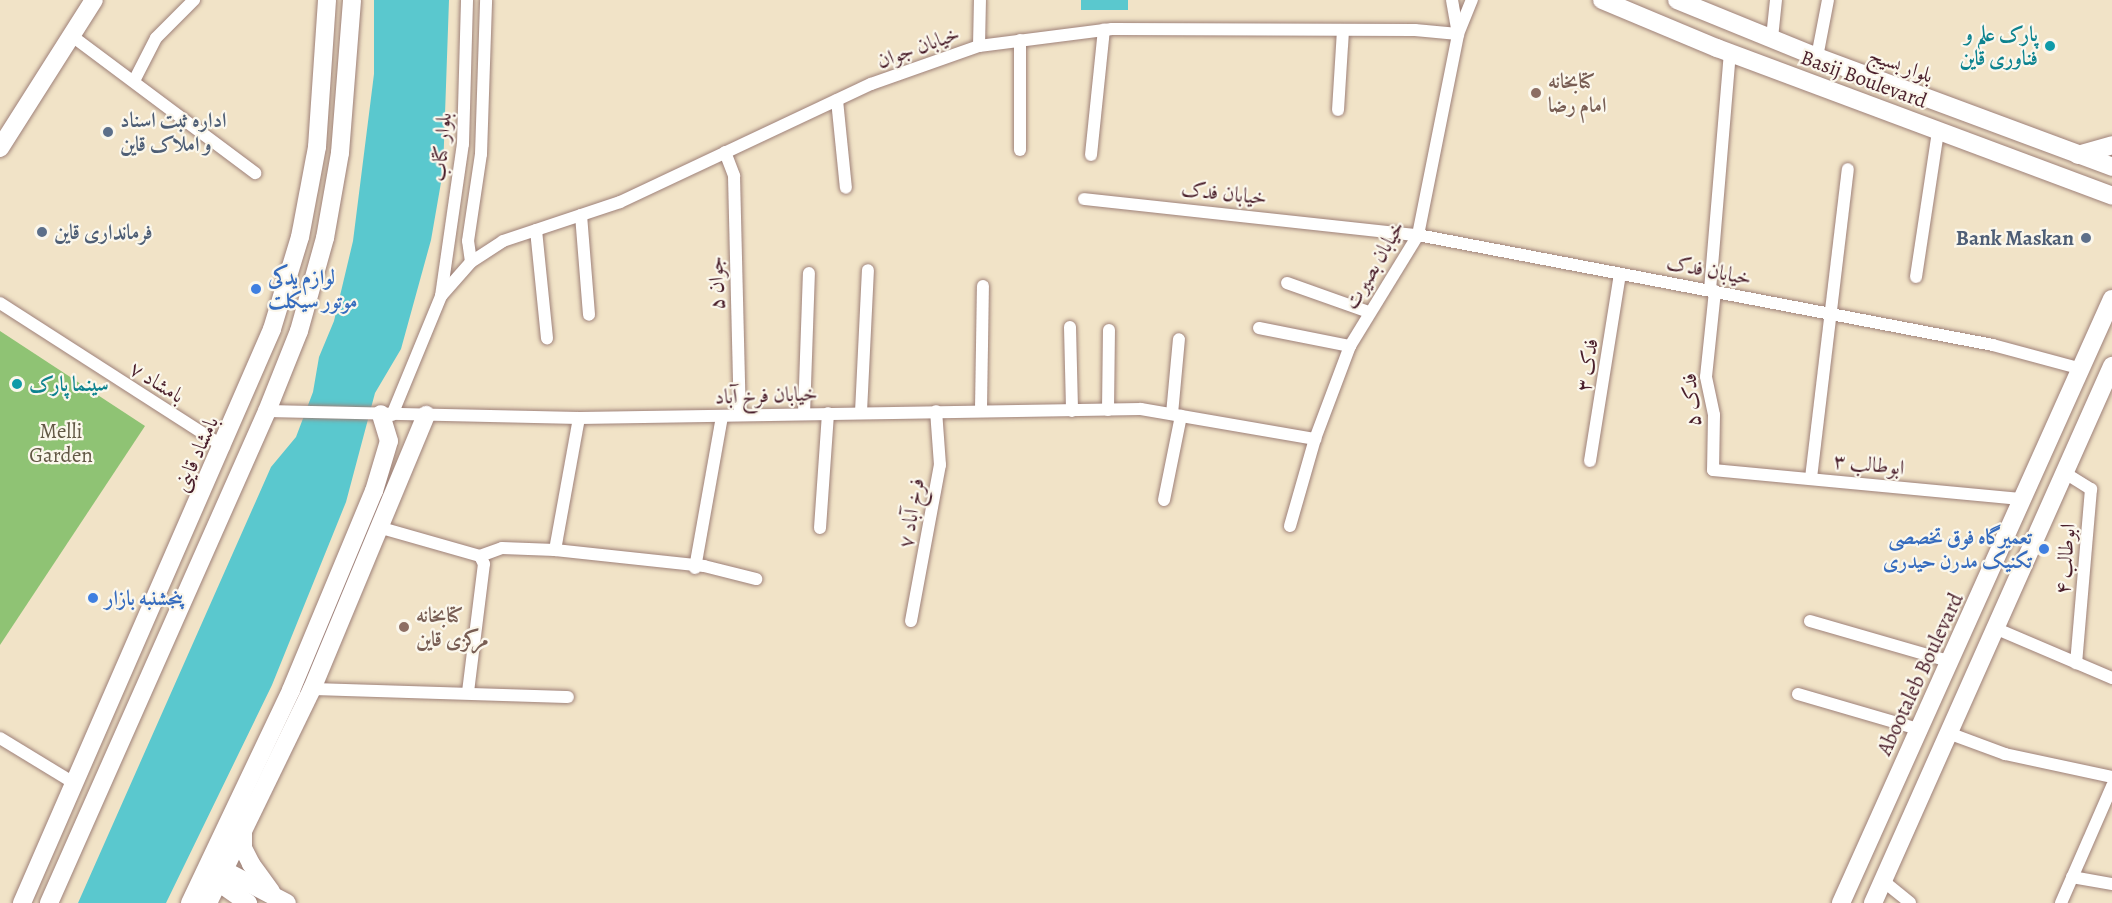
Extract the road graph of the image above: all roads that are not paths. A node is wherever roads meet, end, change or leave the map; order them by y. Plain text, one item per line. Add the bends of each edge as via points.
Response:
1 (94, 0) edge
2 (194, 0) edge
3 (327, 0) edge
4 (352, 0) edge
5 (467, 0) edge
6 (486, 0) edge
7 (980, 0) edge
8 (1452, 0) edge
9 (1472, 0) edge
10 (1602, 0) edge
11 (1677, 0) edge
12 (1776, 0) edge
13 (1828, 0) edge
14 (1104, 30) junction
15 (1343, 30) junction
16 (1458, 34) junction
17 (72, 36) junction
18 (1772, 38) junction
19 (1020, 40) junction
20 (979, 46) junction
21 (1730, 53) junction
22 (1817, 57) junction
23 (134, 81) junction
24 (837, 100) junction
25 (1338, 110) dead end
26 (1938, 131) junction
27 (2112, 145) edge
28 (0, 148) edge
29 (1020, 150) dead end
30 (725, 152) junction
31 (1091, 155) dead end
32 (2078, 155) junction
33 (2112, 167) edge
34 (1848, 169) dead end
35 (255, 173) dead end
36 (846, 188) dead end
37 (1084, 199) dead end
38 (2109, 199) edge
39 (581, 215) junction
40 (536, 230) junction
41 (1418, 235) junction
42 (471, 262) junction
43 (868, 270) dead end
44 (809, 273) dead end
45 (1620, 274) junction
46 (1916, 277) dead end
47 (1287, 283) dead end
48 (983, 286) dead end
49 (1712, 290) junction
50 (441, 296) junction
51 (2112, 299) edge
52 (0, 303) edge
53 (1369, 312) junction
54 (1832, 314) junction
55 (589, 315) dead end
56 (1070, 327) dead end
57 (1259, 328) dead end
58 (1109, 330) dead end
59 (547, 338) dead end
60 (1179, 339) dead end
61 (1350, 346) junction
62 (2112, 366) edge
63 (2078, 368) junction
64 (2105, 397) edge
65 (981, 410) junction
66 (1108, 410) junction
67 (267, 411) junction
68 (936, 411) junction
69 (1072, 411) junction
70 (861, 412) junction
71 (828, 413) junction
72 (386, 414) junction
73 (804, 414) junction
74 (1177, 415) junction
75 (426, 416) junction
76 (740, 416) junction
77 (722, 417) junction
78 (579, 418) junction
79 (1315, 439) junction
80 (224, 447) junction
81 (1590, 461) dead end
82 (1713, 470) joint
83 (2065, 473) junction
84 (1811, 478) junction
85 (2021, 499) junction
86 (1164, 500) dead end
87 (1290, 526) dead end
88 (378, 527) junction
89 (820, 528) dead end
90 (555, 550) junction
91 (480, 556) junction
92 (1995, 566) junction
93 (696, 568) junction
94 (756, 579) dead end
95 (2018, 579) junction
96 (912, 621) dead end
97 (1810, 621) dead end
98 (1997, 629) junction
99 (1948, 661) junction
100 (2076, 663) junction
101 (2112, 678) edge
102 (312, 689) junction
103 (468, 692) junction
104 (1798, 694) dead end
105 (568, 697) dead end
106 (1918, 729) junction
107 (1951, 734) junction
108 (0, 738) edge
109 (2112, 777) edge
110 (74, 783) junction
111 (2112, 786) edge
112 (243, 833) junction
113 (1864, 850) junction
114 (1890, 861) junction
115 (214, 872) junction
116 (2072, 878) junction
117 (1882, 880) junction
118 (2112, 884) edge
119 (279, 898) edge
120 (22, 903) edge
121 (49, 903) edge
122 (190, 903) edge
123 (208, 903) edge
124 (248, 903) edge
125 (1841, 903) edge
126 (1873, 903) edge
127 (1910, 903) edge
128 (2061, 903) edge

1 - 17 main road
2 - 23 street via 156,38
3 - 80 main road, بامشاد قاینی via 317,147 300,237 272,330
4 - 67 main road via 340,153 325,238 299,331
5 - 50 street, بلوار کتاب via 463,144
6 - 42 street, بلوار کتاب via 481,154 468,241
7 - 20 street
8 - 16 street
9 - 16 street
10 - 21 main road, Basij Boulevard
11 - 18 main road, بلوار بسیج
12 - 18 street
13 - 22 street
14 - 15 street, خیابان جوان
14 - 19 street, خیابان جوان
14 - 31 street
15 - 16 street, خیابان جوان
15 - 25 street
16 - 41 street, خیابان بصیرت
17 - 23 street
17 - 28 main road
18 - 22 main road, بلوار بسیج
19 - 20 street, خیابان جوان
19 - 29 street
20 - 24 street, خیابان جوان
21 - 26 main road, Basij Boulevard
21 - 49 street, فدک ۵
22 - 32 main road, بلوار بسیج
23 - 35 street
24 - 30 street, خیابان جوان
24 - 36 street
26 - 38 main road, Basij Boulevard
26 - 46 street
27 - 32 main road
30 - 39 street, خیابان جوان
30 - 76 street, جوان ۵ via 734,176
32 - 33 main road, بلوار بسیج
34 - 54 street
37 - 41 street, خیابان فدک
39 - 40 street, خیابان جوان
39 - 55 street
40 - 42 street, خیابان جوان via 503,241
40 - 59 street
41 - 45 street, خیابان فدک
41 - 53 street, خیابان بصیرت
42 - 50 street, خیابان جوان
43 - 70 street
44 - 73 street
45 - 49 street, خیابان فدک
45 - 81 street, فدک ۳
47 - 53 street
48 - 65 street
49 - 54 street, خیابان فدک
49 - 82 street, فدک ۵ via 1706,377 1714,415
50 - 72 street
51 - 63 main road, Abootaleb Boulevard
52 - 80 street, بامشاد ۷
53 - 61 street, خیابان بصیرت
54 - 63 street, خیابان فدک via 1993,345
54 - 84 street
56 - 69 street
57 - 61 street
58 - 66 street
60 - 74 street
61 - 79 street, خیابان بصیرت
62 - 64 main road
63 - 85 main road, Abootaleb Boulevard
64 - 83 main road
65 - 68 street, خیابان فرخ آباد
65 - 69 street, خیابان فرخ آباد
66 - 69 street, خیابان فرخ آباد
66 - 74 street, خیابان فرخ آباد
67 - 72 street, خیابان فرخ آباد
67 - 121 main road
68 - 70 street, خیابان فرخ آباد
68 - 96 street, فرخ آباد ۷ via 940,465
70 - 71 street, خیابان فرخ آباد
71 - 73 street, خیابان فرخ آباد
71 - 89 street
72 - 75 street, خیابان فرخ آباد
72 - 115 main road via 389,441 374,491
73 - 76 street, خیابان فرخ آباد
74 - 79 street, خیابان فرخ آباد
74 - 86 street
75 - 78 street, خیابان فرخ آباد
75 - 88 main road
76 - 77 street, خیابان فرخ آباد
77 - 78 street, خیابان فرخ آباد
77 - 93 street
78 - 90 street
79 - 87 street, خیابان بصیرت
80 - 110 main road, بامشاد قاینی
82 - 84 street, ابوطالب ۳
83 - 95 main road
83 - 100 street, ابوطالب ۴ via 2091,489
84 - 85 street, ابوطالب ۳
85 - 92 main road, Abootaleb Boulevard
88 - 91 street
88 - 102 main road
90 - 91 street via 502,548
90 - 93 street
91 - 103 street via 484,564
92 - 95 main road
92 - 99 main road, Abootaleb Boulevard
93 - 94 street
95 - 98 main road
97 - 99 street
98 - 100 street
98 - 107 main road
99 - 106 main road, Abootaleb Boulevard
100 - 101 street
102 - 103 street
102 - 112 main road
103 - 105 street
104 - 106 street
106 - 113 main road, Abootaleb Boulevard
107 - 109 street via 2040,762
107 - 114 main road
108 - 110 street
110 - 120 main road, بامشاد قاینی
111 - 116 street
112 - 115 main road
112 - 119 main road via 243,848 250,864
113 - 114 main road
113 - 125 main road, Abootaleb Boulevard
114 - 117 main road
115 - 119 main road
115 - 122 main road
115 - 123 main road
115 - 124 main road
116 - 118 street
116 - 128 street
117 - 126 main road
117 - 127 street

